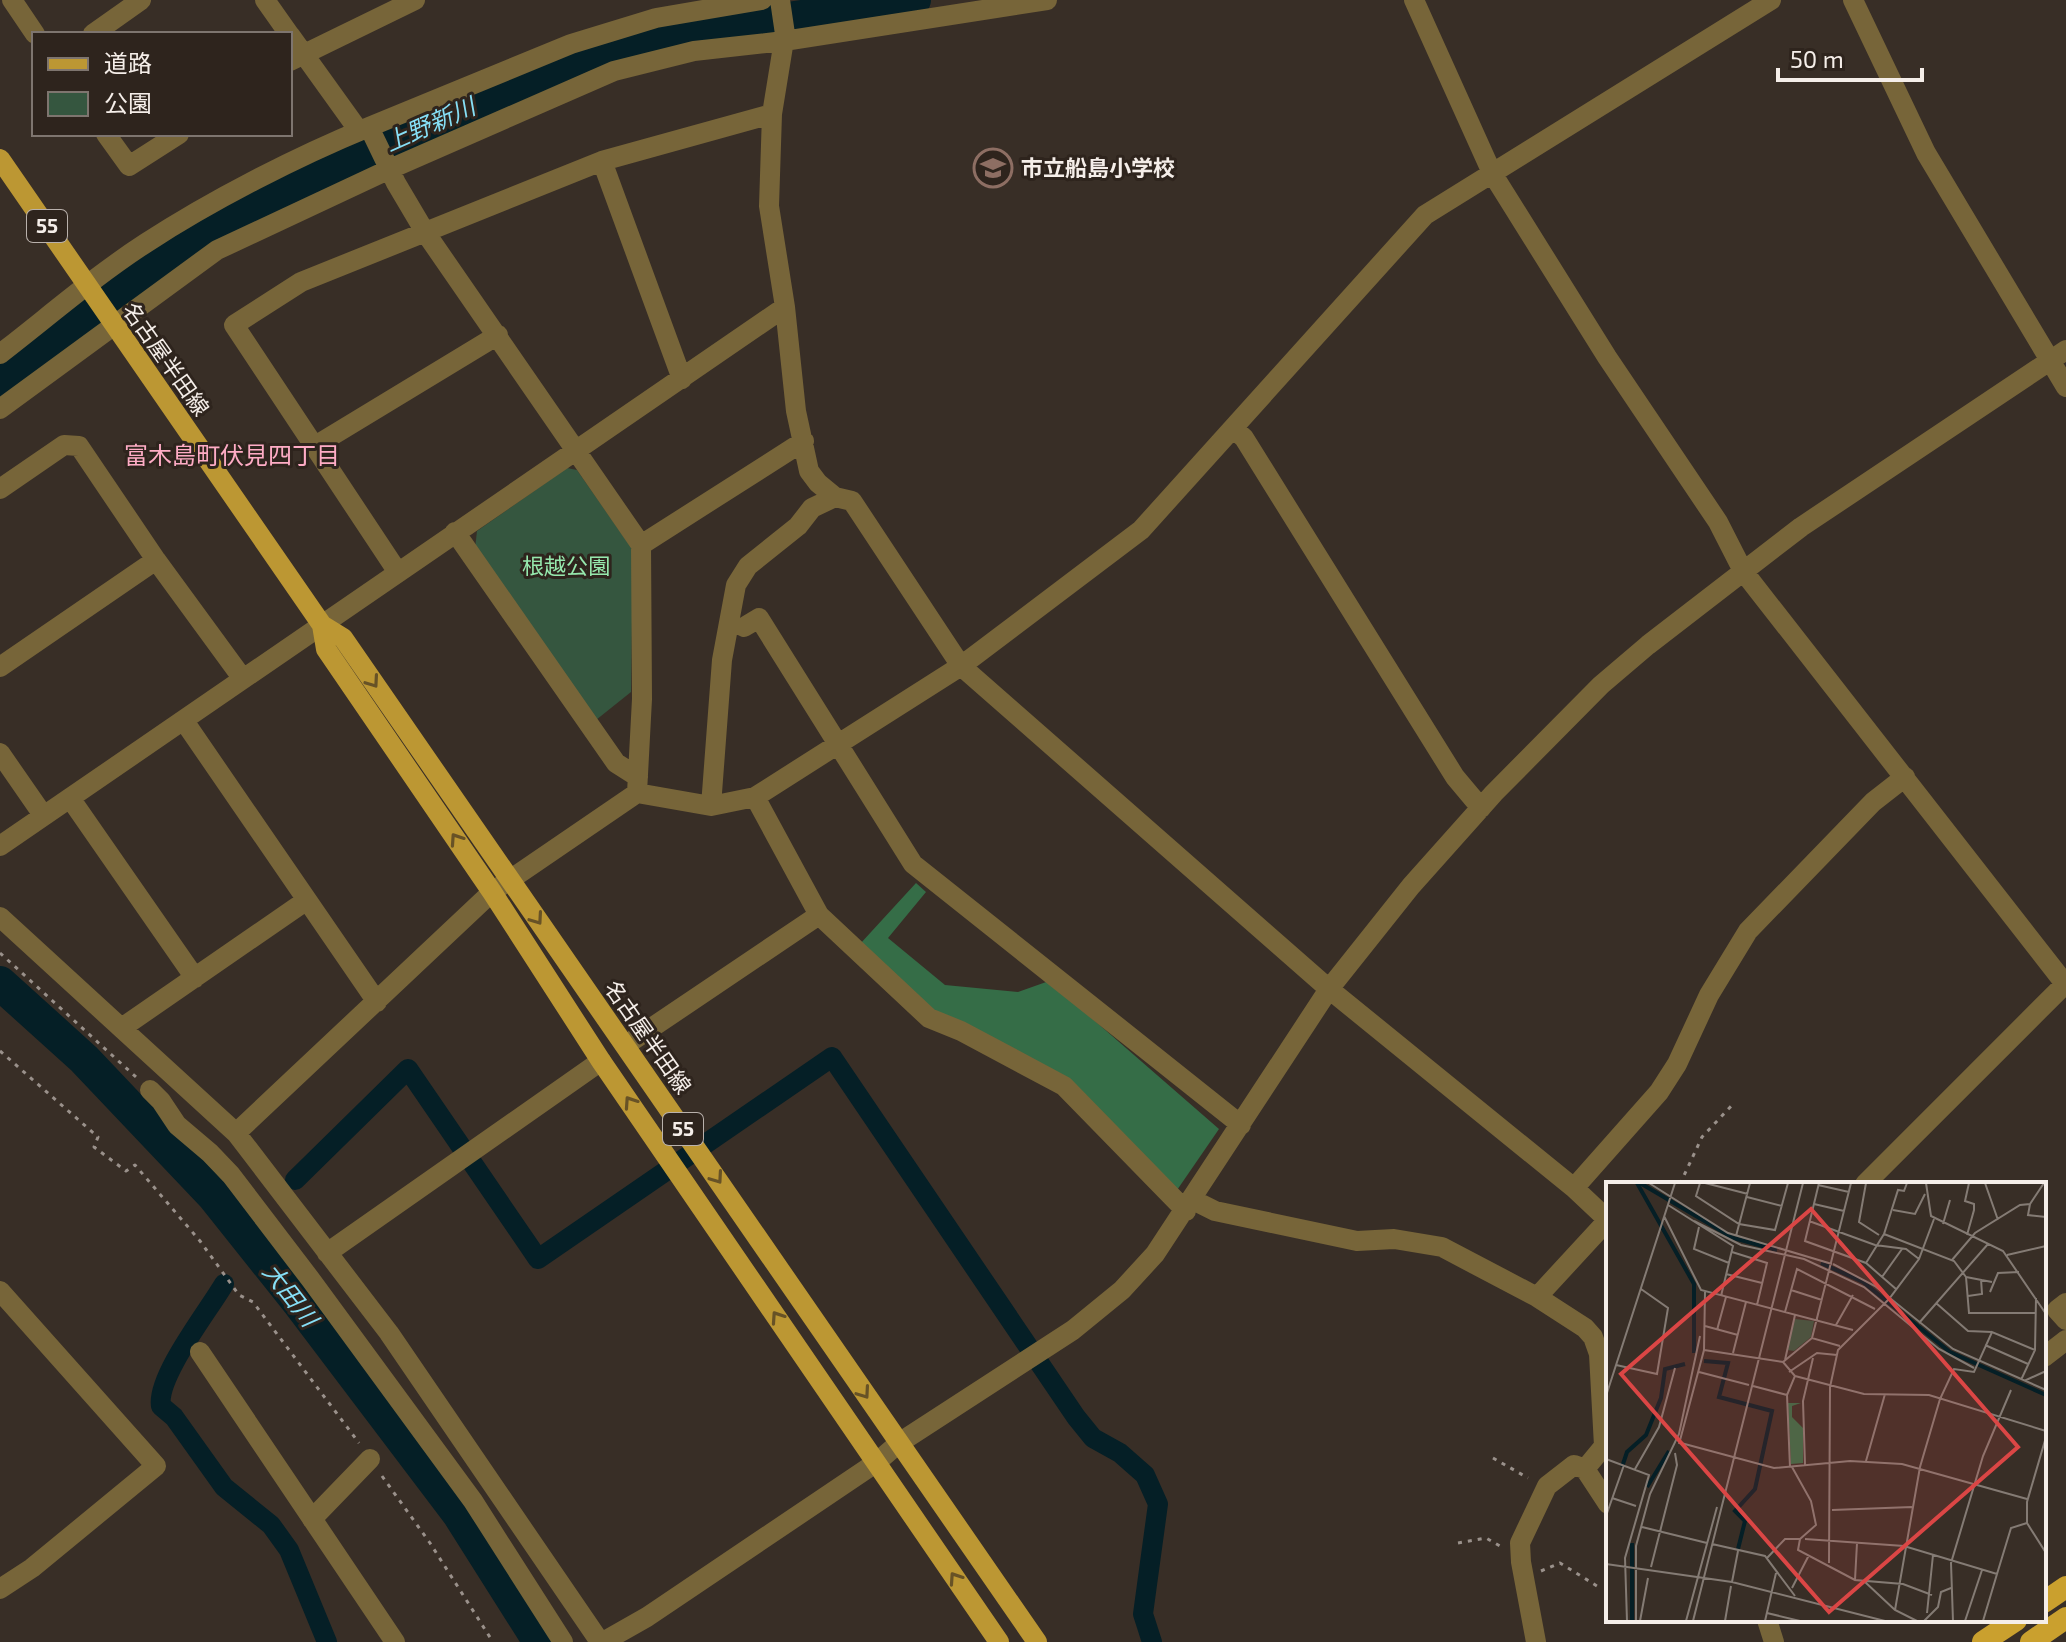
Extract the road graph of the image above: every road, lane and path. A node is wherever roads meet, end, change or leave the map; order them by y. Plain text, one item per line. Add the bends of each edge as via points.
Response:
1 (12, 0) edge
2 (141, 0) edge
3 (265, 0) edge
4 (415, 0) edge
5 (1047, 0) edge
6 (1414, 0) edge
7 (1771, 0) edge
8 (1853, 0) edge
9 (774, 1) edge
10 (34, 32) edge
11 (96, 32) edge
12 (289, 32) edge
13 (785, 38) junction
14 (296, 57) edge
15 (772, 114) junction
16 (368, 132) junction
17 (107, 136) edge
18 (176, 136) edge
19 (0, 159) edge
20 (602, 161) junction
21 (390, 169) junction
22 (1492, 173) junction
23 (425, 232) junction
24 (90, 289) junction
25 (785, 307) junction
26 (112, 322) junction
27 (498, 335) junction
28 (0, 354) edge
29 (2058, 355) edge
30 (682, 379) junction
31 (2066, 387) edge
32 (0, 409) edge
33 (1234, 429) junction
34 (804, 441) junction
35 (315, 446) junction
36 (575, 449) junction
37 (0, 489) edge
38 (835, 497) junction
39 (455, 532) junction
40 (641, 545) junction
41 (156, 560) junction
42 (397, 571) junction
43 (1743, 571) junction
44 (322, 625) junction
45 (744, 627) dead end
46 (961, 666) junction
47 (0, 667) edge
48 (243, 679) junction
49 (184, 721) junction
50 (837, 744) junction
51 (0, 753) edge
52 (1905, 777) junction
53 (637, 785) junction
54 (755, 797) junction
55 (70, 798) junction
56 (711, 806) junction
57 (1481, 808) junction
58 (43, 815) junction
59 (0, 846) edge
60 (509, 878) junction
61 (492, 892) junction
62 (307, 900) junction
63 (819, 915) junction
64 (0, 917) edge
65 (0, 953) edge
66 (195, 978) junction
67 (2066, 984) edge
68 (1329, 989) junction
69 (377, 1002) junction
70 (123, 1027) junction
71 (626, 1045) junction
72 (0, 1051) edge
73 (601, 1061) junction
74 (150, 1090) joint
75 (1735, 1102) dead end
76 (1241, 1125) junction
77 (236, 1133) junction
78 (1681, 1182) edge
79 (1867, 1182) edge
80 (1574, 1188) junction
81 (1189, 1206) junction
82 (1606, 1218) edge
83 (1606, 1222) edge
84 (327, 1253) junction
85 (0, 1291) edge
86 (1537, 1297) junction
87 (2066, 1303) edge
88 (2066, 1320) edge
89 (2066, 1340) edge
90 (200, 1352) dead end
91 (2046, 1355) edge
92 (899, 1443) junction
93 (1606, 1444) edge
94 (1493, 1458) dead end
95 (370, 1459) junction
96 (877, 1462) junction
97 (1585, 1469) junction
98 (1547, 1486) junction
99 (1606, 1501) edge
100 (312, 1519) junction
101 (1458, 1543) dead end
102 (1520, 1553) junction
103 (1524, 1576) junction
104 (1597, 1586) dead end
105 (2066, 1587) edge
106 (0, 1589) edge
107 (2046, 1601) edge
108 (2066, 1618) edge
109 (1768, 1622) edge
110 (2013, 1622) edge
111 (395, 1642) edge
112 (493, 1642) edge
113 (563, 1642) edge
114 (602, 1642) edge
115 (999, 1642) edge
116 (1037, 1642) edge
117 (1536, 1642) edge
118 (1774, 1642) edge
119 (1983, 1642) edge
120 (2031, 1642) edge

1 - 10 street
2 - 11 street
3 - 12 street
4 - 14 street
5 - 13 street
6 - 22 street
7 - 22 street
8 - 29 street via 1926,153
9 - 13 street
9 - 16 street via 656,18 571,44
13 - 15 street
13 - 21 street via 694,51 614,71
14 - 16 street
15 - 20 street
15 - 25 street via 769,206
16 - 21 street
16 - 24 street via 227,195 147,243
17 - 18 street via 129,166
19 - 24 main road, 名古屋半田線 / 55
20 - 23 street
20 - 30 street
21 - 23 street
21 - 26 street via 217,250
22 - 33 street via 1425,215
22 - 43 street via 1718,522
23 - 27 street
23 - 35 street via 301,282 234,325
24 - 26 main road, 名古屋半田線 / 55
24 - 28 street
25 - 30 street
25 - 34 street
26 - 32 street
26 - 44 main road, 名古屋半田線 / 55
27 - 35 street
27 - 36 street
29 - 31 street
29 - 43 street
30 - 36 street
33 - 46 street via 1141,530
33 - 57 street via 1455,777
34 - 38 street via 809,471
34 - 40 street
35 - 42 street
36 - 39 street
36 - 40 street
37 - 41 street via 64,445 79,446
38 - 46 street via 852,501
38 - 56 street via 812,508 748,566 736,585 722,660
39 - 42 street
39 - 53 street via 616,763
40 - 53 street
41 - 47 street
41 - 48 street
42 - 44 street
43 - 52 street
43 - 57 street via 1601,685
44 - 48 street
44 -> 60 main road, 名古屋半田線 / 55 via 343,638
61 -> 44 main road, 名古屋半田線 / 55 via 326,649
45 - 50 street via 759,618
46 - 50 street
46 - 68 street
48 - 49 street
49 - 55 street
49 - 62 street
50 - 54 street
50 - 76 street via 913,864
51 - 58 street
52 - 67 street
52 - 80 street via 1873,802 1748,931 1659,1092
53 - 56 street
53 - 60 street
54 - 56 street
54 - 63 street
55 - 58 street
55 - 66 street
57 - 68 street
58 - 59 street
60 - 61 street
60 -> 71 main road, 名古屋半田線 / 55
61 - 69 street
61 - 73 main road, 名古屋半田線 / 55
62 - 66 street
62 - 69 street
63 - 71 street
63 - 81 street via 929,1018 1064,1086
64 - 70 street
65 - 74 path
66 - 70 street
67 - 79 street
68 - 76 street
68 - 80 street
69 - 77 street
70 - 77 street
71 -> 92 main road, 名古屋半田線 / 55
72 - 95 path via 98,1137 94,1147 126,1171 135,1165 239,1295 253,1302
73 - 84 street
96 -> 73 main road, 名古屋半田線 / 55
74 - 113 street via 177,1125 231,1175 311,1280 473,1501
75 - 78 path via 1702,1137
76 - 81 street
77 - 84 street
80 - 82 street
81 - 86 street via 1357,1241 1394,1239 1442,1247
81 - 92 street via 1122,1290 1073,1330
83 - 86 street
84 - 114 street via 389,1333
85 - 106 street via 156,1466
86 - 93 street via 1593,1337
87 - 88 street via 2057,1310
89 - 91 street
90 - 100 street
92 - 96 street
92 - 116 main road, 名古屋半田線 / 55
93 - 97 street
94 - 98 path
95 - 100 street
95 - 112 path
96 - 114 street
115 -> 96 main road, 名古屋半田線 / 55
97 - 98 street via 1574,1465
97 - 99 street
98 - 102 street
100 - 111 street
101 - 102 path via 1486,1538
102 - 103 street
103 - 104 path via 1560,1563
103 - 117 street
105 - 107 highway
108 - 120 highway
109 - 118 street
110 - 119 highway

